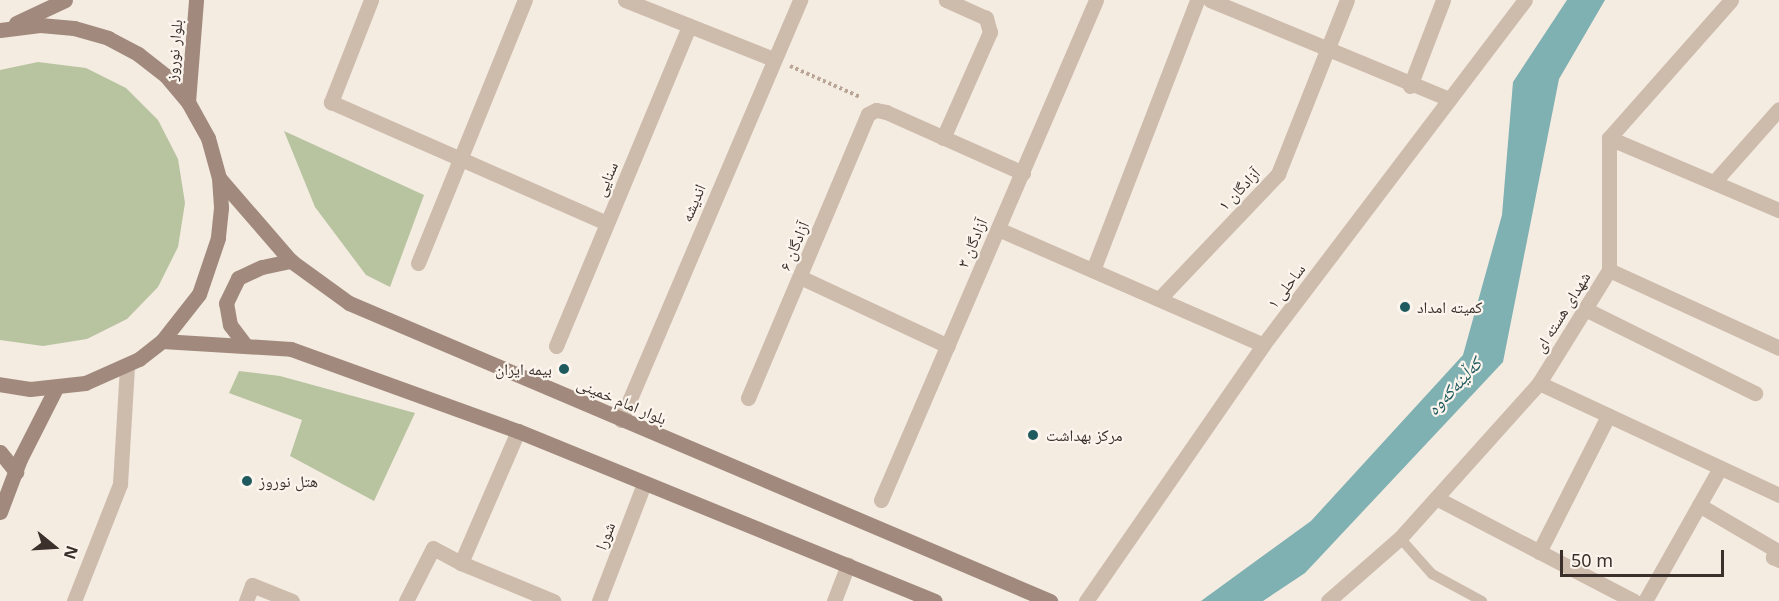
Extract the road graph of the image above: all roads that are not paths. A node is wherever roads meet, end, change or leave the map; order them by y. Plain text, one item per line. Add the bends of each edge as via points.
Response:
1 (65, 0) edge
2 (196, 0) edge
3 (371, 0) edge
4 (525, 0) edge
5 (625, 0) edge
6 (800, 0) edge
7 (946, 0) edge
8 (1096, 0) edge
9 (1197, 0) edge
10 (1210, 0) edge
11 (1347, 0) edge
12 (1443, 0) edge
13 (1525, 0) edge
14 (1731, 0) edge
15 (2, 26) edge
16 (689, 26) junction
17 (1329, 50) junction
18 (773, 59) junction
19 (1410, 86) junction
20 (1449, 99) junction
21 (188, 102) junction
22 (1779, 109) edge
23 (943, 138) junction
24 (1609, 138) junction
25 (462, 158) junction
26 (1023, 173) junction
27 (219, 178) junction
28 (1715, 181) junction
29 (1779, 210) edge
30 (606, 223) junction
31 (998, 229) junction
32 (291, 261) junction
33 (418, 262) dead end
34 (1093, 270) junction
35 (1609, 270) junction
36 (800, 278) junction
37 (1159, 299) junction
38 (1585, 309) junction
39 (162, 341) junction
40 (1263, 345) junction
41 (246, 346) junction
42 (556, 346) dead end
43 (948, 346) junction
44 (1779, 348) edge
45 (127, 365) junction
46 (1539, 383) junction
47 (0, 384) edge
48 (57, 388) junction
49 (1755, 393) dead end
50 (748, 398) dead end
51 (1608, 416) junction
52 (621, 420) junction
53 (518, 431) junction
54 (0, 452) edge
55 (1720, 468) junction
56 (16, 472) junction
57 (644, 484) junction
58 (1779, 495) edge
59 (1436, 498) junction
60 (881, 500) dead end
61 (1699, 505) junction
62 (0, 512) edge
63 (1400, 538) junction
64 (1539, 552) junction
65 (1779, 560) edge
66 (461, 562) junction
67 (848, 565) junction
68 (1342, 595) edge
69 (74, 601) edge
70 (246, 601) edge
71 (292, 601) edge
72 (406, 601) edge
73 (553, 601) edge
74 (599, 601) edge
75 (834, 601) edge
76 (935, 601) edge
77 (1050, 601) edge
78 (1086, 601) edge
79 (1328, 601) edge
80 (1482, 601) edge
81 (1634, 601) edge
82 (1646, 601) edge

1 - 15 main road
2 - 21 main road, بلوار نوروز
3 - 25 street via 331,102
4 - 25 street
5 - 16 street
6 - 18 street, اندیشه
7 - 23 street via 986,18 990,32
8 - 26 street, آزادگان ۳
9 - 34 street
10 - 17 street
11 - 17 street, آزادگان ۱
12 - 19 street
13 - 20 street, ساحلی ۱
14 - 24 street
15 - 21 main road via 74,28 108,38 138,54 166,76
16 - 18 street
16 - 30 street, سنایی
17 - 19 street
17 - 37 street, آزادگان ۱ via 1278,174
18 - 52 street, اندیشه
19 - 20 street
20 - 40 street, ساحلی ۱
21 - 27 main road via 208,138
22 - 28 street
23 - 26 street
23 - 36 street, آزادگان ۶ via 876,110 868,114
24 - 28 street
24 - 35 street, شهدای هسته ای
25 - 30 street
25 - 33 street
26 - 31 street, آزادگان ۳
27 - 32 main road, بلوار امام خمینی
27 - 39 main road via 218,238 211,267 182,319
28 - 29 street
30 - 42 street, سنایی
31 - 34 street
31 - 43 street, آزادگان ۳
32 - 41 main road via 262,267 238,278 226,303 230,325
32 - 52 main road, بلوار امام خمینی via 349,303
34 - 37 street
35 - 38 street, شهدای هسته ای
35 - 44 street
36 - 43 street
36 - 50 street, آزادگان ۶
37 - 40 street
38 - 46 street, شهدای هسته ای
38 - 49 street
39 - 41 main road
39 - 45 main road
40 - 78 street, ساحلی ۱
41 - 53 main road via 291,349
43 - 60 street, آزادگان ۳
45 - 48 main road via 85,383
45 - 69 street via 120,484
46 - 51 street
46 - 59 street, شهدای هسته ای
47 - 48 main road
48 - 56 main road
51 - 55 street
51 - 64 street
52 - 77 main road, بلوار امام خمینی
53 - 57 main road
53 - 66 street
54 - 56 main road
55 - 58 street
55 - 61 street
56 - 62 main road
57 - 67 main road
57 - 74 street, شورا
59 - 63 street, شهدای هسته ای
59 - 64 street
61 - 65 street via 1776,550 1773,557
61 - 82 street
63 - 68 street, شهدای هسته ای
63 - 80 lane via 1432,574
64 - 81 street
66 - 72 street via 433,548
66 - 73 street
67 - 75 street
67 - 76 main road
68 - 79 street, شهدای هسته ای
70 - 71 street via 252,585

